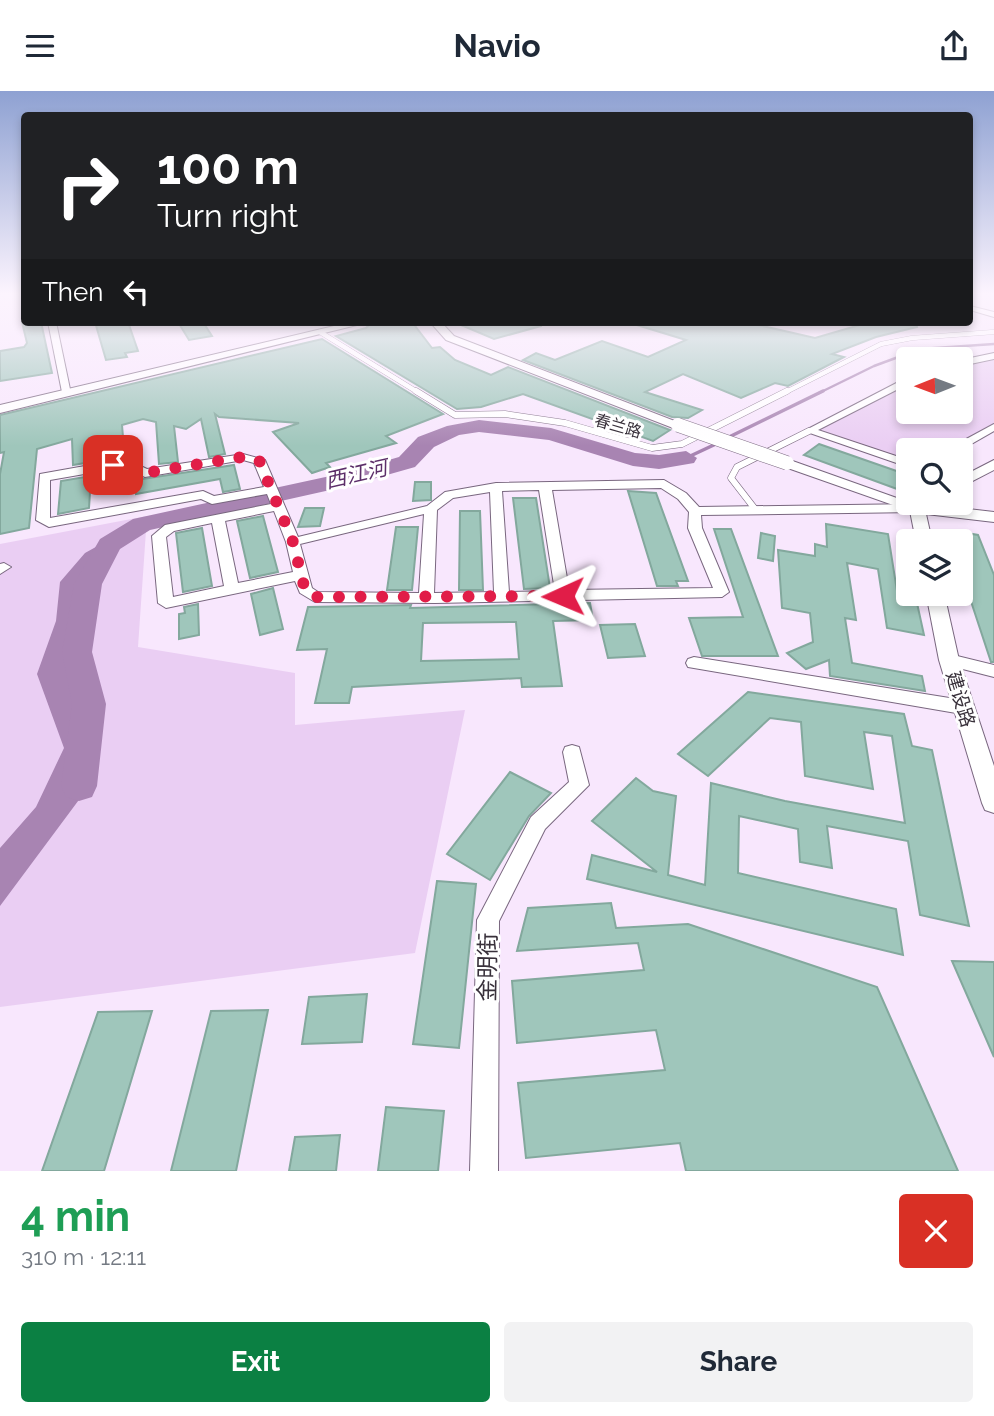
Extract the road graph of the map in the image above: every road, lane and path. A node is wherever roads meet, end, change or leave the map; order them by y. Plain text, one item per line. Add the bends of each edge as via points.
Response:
1 (57, 345) edge
2 (267, 345) edge
3 (340, 345) edge
4 (469, 345) edge
5 (878, 345) edge
6 (994, 356) edge
7 (973, 360) edge
8 (896, 386) edge
9 (67, 392) junction
10 (0, 409) edge
11 (994, 427) edge
12 (809, 432) junction
13 (973, 438) edge
14 (896, 460) edge
15 (994, 464) edge
16 (973, 476) edge
17 (545, 486) junction
18 (496, 487) junction
19 (274, 496) junction
20 (896, 497) edge
21 (896, 506) edge
22 (431, 509) junction
23 (755, 509) junction
24 (695, 511) junction
25 (973, 514) edge
26 (994, 517) edge
27 (218, 520) junction
28 (293, 542) junction
29 (301, 575) junction
30 (232, 590) junction
31 (563, 596) junction
32 (502, 597) junction
33 (426, 598) junction
34 (938, 606) edge
35 (949, 660) junction
36 (694, 663) dead end
37 (994, 671) edge
38 (962, 707) junction
39 (572, 752) dead end
40 (994, 803) edge
41 (484, 1171) edge

1 - 9 street
2 - 9 street
3 - 5 lane, 春兰路 via 455,415 505,414 565,423 652,448 682,444
4 - 20 street, bridge via 678,425
6 - 7 street
8 - 12 street
9 - 10 street
11 - 13 street
12 - 14 street
12 - 23 lane via 737,467 732,478
15 - 16 street
17 - 18 street
17 - 24 street via 664,484
17 - 31 street
18 - 22 street via 449,495
18 - 32 street
19 - 19 street via 259,460 243,457 145,473 130,465 113,465 44,477 43,520 49,523 203,495 212,500
19 - 27 street
19 - 28 street
21 - 23 street
22 - 28 street
22 - 33 street
23 - 24 street
24 - 31 street via 695,528 722,592
25 - 26 street
27 - 30 street
27 - 30 street via 170,528 159,536 166,603
28 - 29 street
29 - 30 street
29 - 33 street via 305,590 315,597
31 - 32 street
32 - 33 street
34 - 35 street, 建设路
35 - 37 street
35 - 38 street, 建设路
36 - 38 street
38 - 40 street, 建设路
39 - 41 street, 金明街 via 579,785 538,823 488,920

